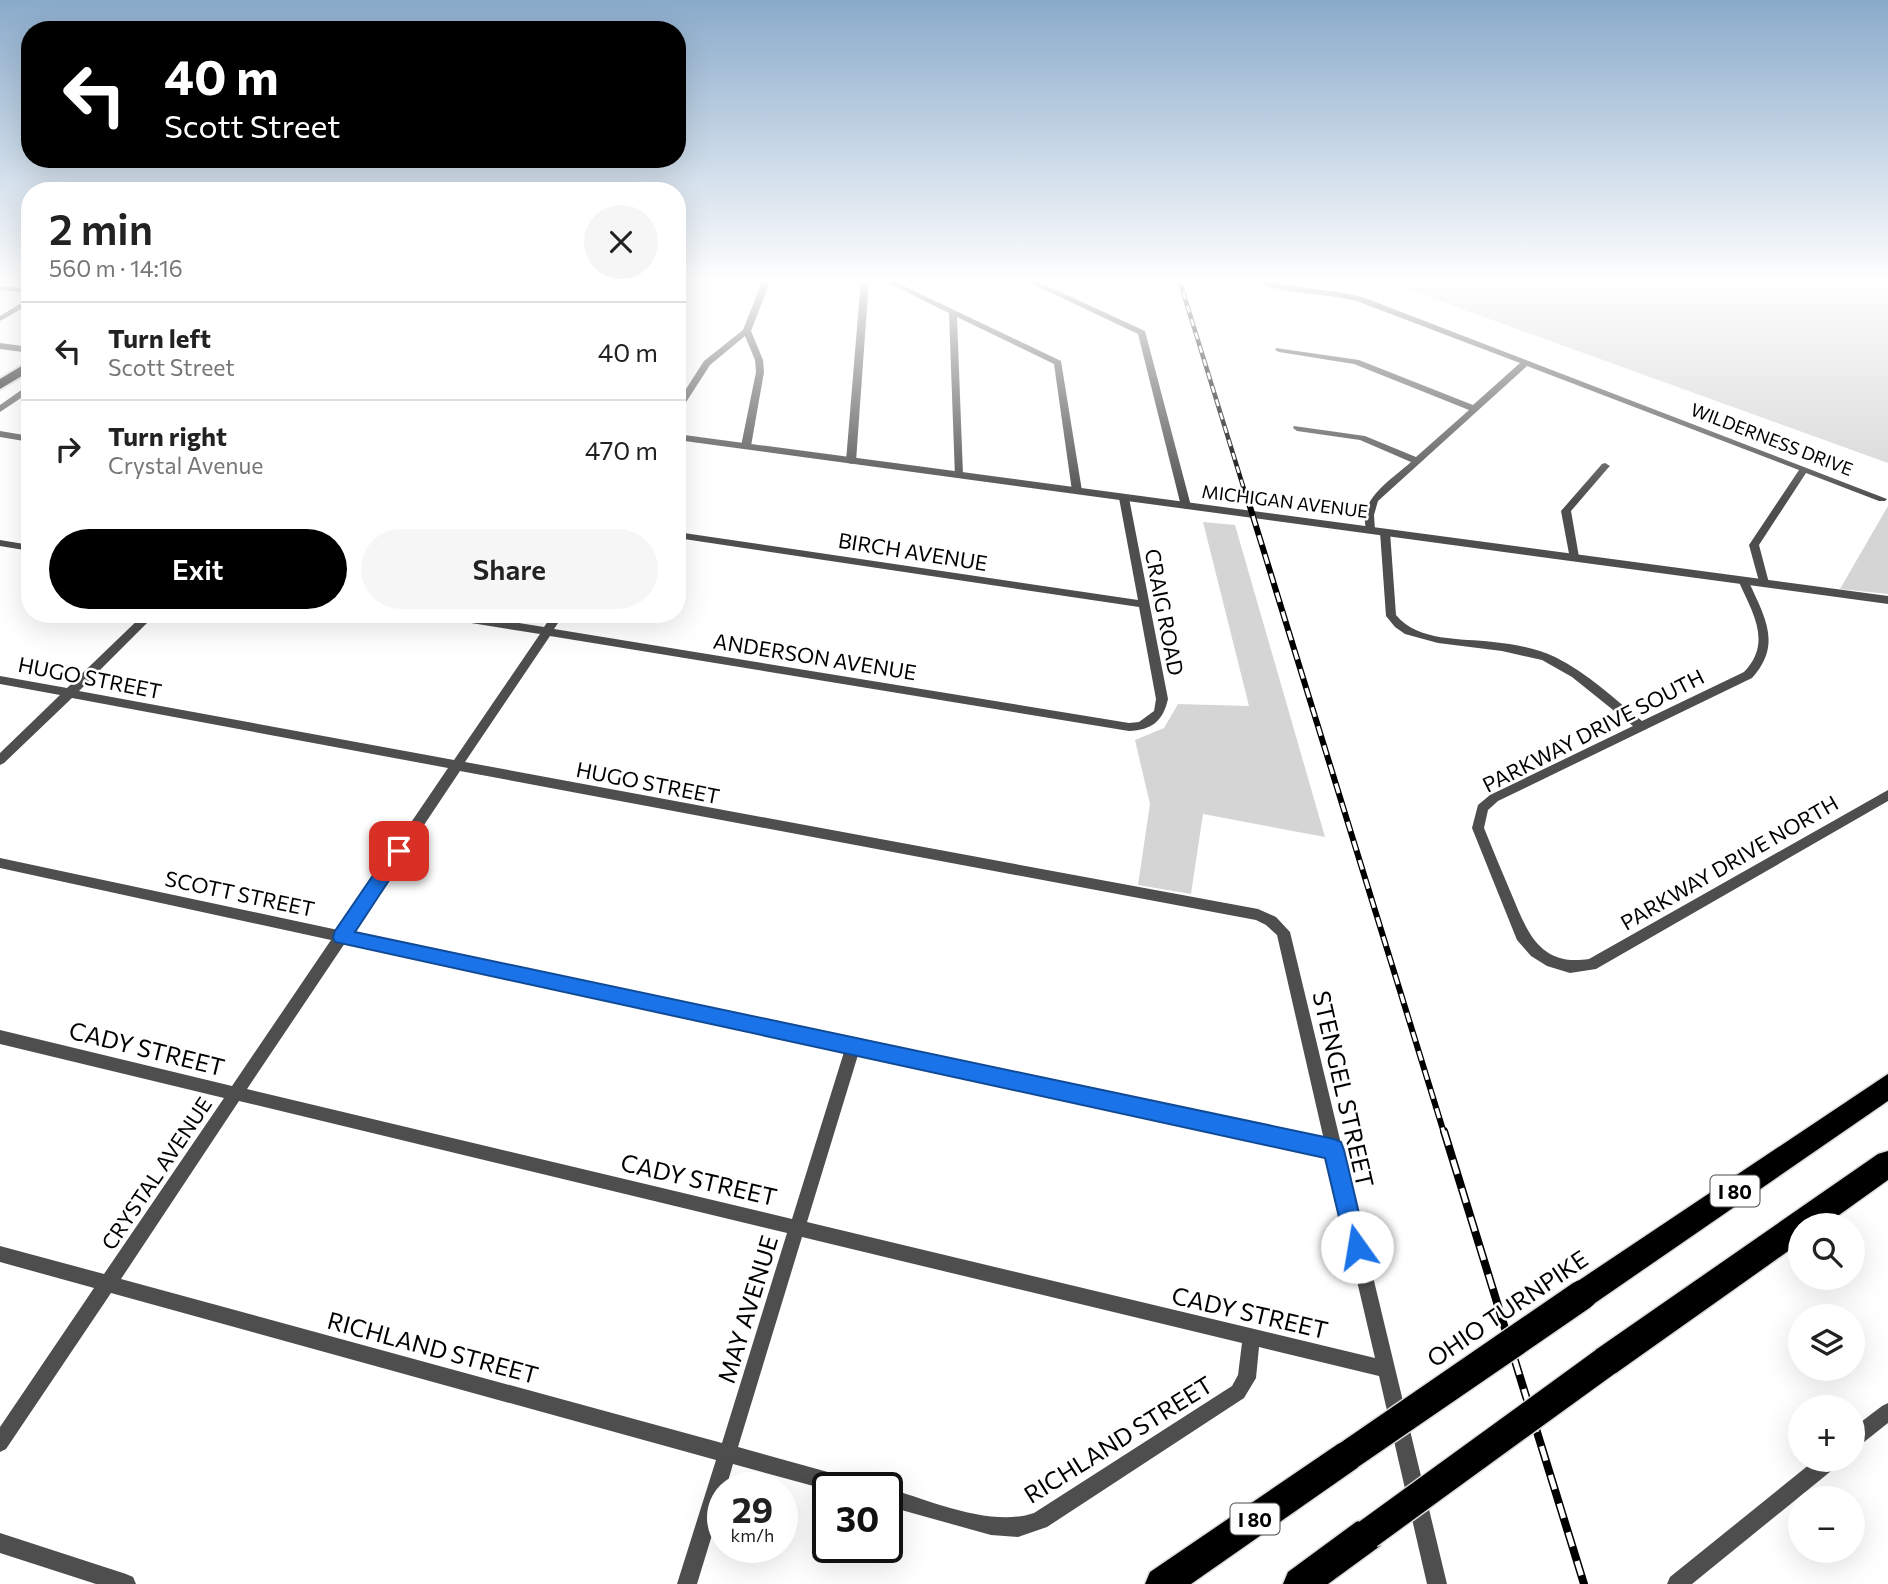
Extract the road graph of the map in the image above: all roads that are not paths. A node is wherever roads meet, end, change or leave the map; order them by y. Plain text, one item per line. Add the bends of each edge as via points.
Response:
1 (720, 353) edge
2 (756, 353) edge
3 (859, 353) edge
4 (954, 353) edge
5 (1037, 353) edge
6 (1147, 353) edge
7 (1298, 353) edge
8 (1503, 353) edge
9 (21, 357) edge
10 (1527, 362) junction
11 (0, 371) edge
12 (21, 371) edge
13 (0, 385) edge
14 (21, 394) edge
15 (686, 396) edge
16 (0, 409) edge
17 (1475, 409) junction
18 (1297, 428) dead end
19 (0, 434) edge
20 (21, 438) edge
21 (686, 439) edge
22 (746, 446) junction
23 (851, 461) junction
24 (1417, 461) junction
25 (1605, 466) dead end
26 (1804, 469) junction
27 (958, 475) junction
28 (1077, 491) junction
29 (1124, 498) junction
30 (1882, 499) dead end
31 (1186, 506) junction
32 (1370, 530) junction
33 (1385, 532) junction
34 (686, 536) edge
35 (0, 543) edge
36 (21, 546) edge
37 (1574, 557) junction
38 (1743, 580) junction
39 (1764, 583) junction
40 (1888, 600) edge
41 (1143, 604) junction
42 (141, 623) edge
43 (497, 623) edge
44 (553, 623) edge
45 (548, 631) junction
46 (0, 680) edge
47 (69, 693) junction
48 (1142, 726) joint
49 (1642, 727) junction
50 (0, 760) edge
51 (457, 766) junction
52 (1888, 795) edge
53 (0, 863) edge
54 (1283, 932) joint
55 (341, 937) junction
56 (1591, 965) joint
57 (0, 1037) edge
58 (853, 1047) junction
59 (1888, 1086) edge
60 (235, 1094) junction
61 (1334, 1150) junction
62 (1888, 1164) edge
63 (798, 1228) junction
64 (0, 1254) edge
65 (108, 1283) junction
66 (1251, 1338) junction
67 (1386, 1369) junction
68 (1888, 1412) edge
69 (1865, 1430) edge
70 (0, 1443) edge
71 (729, 1452) junction
72 (1814, 1472) edge
73 (812, 1476) edge
74 (903, 1501) edge
75 (0, 1543) edge
76 (126, 1584) edge
77 (687, 1584) edge
78 (1162, 1584) edge
79 (1300, 1584) edge
80 (1437, 1584) edge
81 (1677, 1584) edge

1 - 15 street via 707,363
2 - 22 street via 760,372
3 - 23 street
4 - 27 street
5 - 28 street via 1058,363
6 - 31 street
7 - 17 street via 1356,362
8 - 10 street, WILDERNESS DRIVE
9 - 11 highway
10 - 17 street
10 - 26 street, WILDERNESS DRIVE
12 - 13 highway
14 - 16 street
17 - 24 street
18 - 24 street via 1362,438
19 - 20 street
21 - 22 street, MICHIGAN AVENUE
22 - 23 street, MICHIGAN AVENUE
23 - 27 street, MICHIGAN AVENUE
24 - 32 street via 1374,500
25 - 37 street via 1566,511
26 - 30 street, WILDERNESS DRIVE
26 - 39 street via 1754,545
27 - 28 street, MICHIGAN AVENUE
28 - 29 street, MICHIGAN AVENUE
29 - 31 street, MICHIGAN AVENUE
29 - 41 street, CRAIG ROAD
31 - 32 street, MICHIGAN AVENUE
32 - 33 street, MICHIGAN AVENUE
33 - 37 street, MICHIGAN AVENUE
33 - 49 street via 1395,624 1414,634 1519,650 1551,660
34 - 41 street, BIRCH AVENUE
35 - 36 street
37 - 38 street, MICHIGAN AVENUE
38 - 39 street, MICHIGAN AVENUE
38 - 49 street, PARKWAY DRIVE SOUTH via 1765,642 1758,667
39 - 40 street, MICHIGAN AVENUE
41 - 48 street, CRAIG ROAD via 1162,699 1159,713
42 - 47 street
43 - 45 street, ANDERSON AVENUE
44 - 45 street, CRYSTAL AVENUE
45 - 48 street, ANDERSON AVENUE
45 - 51 street, CRYSTAL AVENUE
46 - 47 street, HUGO STREET
47 - 50 street
47 - 51 street, HUGO STREET
49 - 56 street, PARKWAY DRIVE SOUTH via 1488,802 1478,817 1478,828 1530,948 1568,968
51 - 54 street, HUGO STREET via 1258,915
51 - 55 street, CRYSTAL AVENUE
52 - 56 street, PARKWAY DRIVE NORTH
53 - 55 street, SCOTT STREET
54 - 61 street, STENGEL STREET
55 - 58 street, SCOTT STREET
55 - 60 street, CRYSTAL AVENUE
57 - 60 street, CADY STREET
58 - 61 street, SCOTT STREET
58 - 63 street, MAY AVENUE
59 - 78 highway, OHIO TURNPIKE / I 80, bridge
60 - 63 street, CADY STREET
60 - 65 street, CRYSTAL AVENUE
61 - 67 street, STENGEL STREET
62 - 79 highway, bridge
63 - 66 street, CADY STREET
63 - 71 street, MAY AVENUE
64 - 65 street, RICHLAND STREET
65 - 70 street, CRYSTAL AVENUE
65 - 71 street, RICHLAND STREET
66 - 67 street, CADY STREET
66 - 74 street, RICHLAND STREET via 1247,1378 1238,1392 1040,1520 1017,1528 1002,1527
67 - 80 street, STENGEL STREET
68 - 69 street
71 - 73 street, RICHLAND STREET
71 - 77 street, MAY AVENUE
72 - 81 street
75 - 76 street

